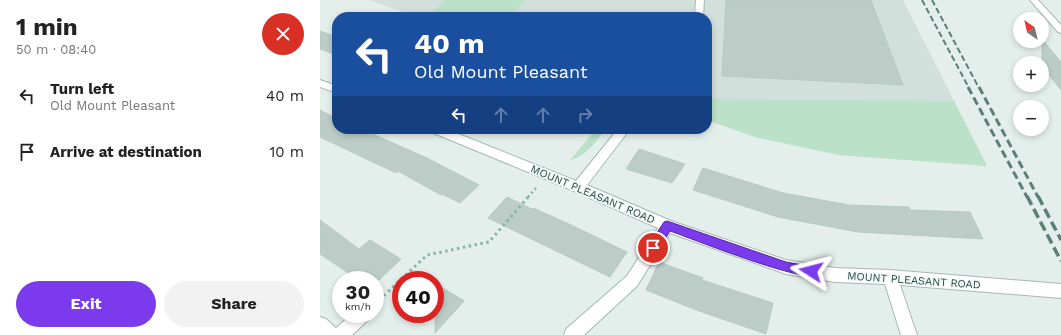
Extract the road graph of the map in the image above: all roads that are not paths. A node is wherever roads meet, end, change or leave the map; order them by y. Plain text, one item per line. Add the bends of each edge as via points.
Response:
1 (700, 0) edge
2 (1034, 0) edge
3 (699, 12) edge
4 (1061, 30) edge
5 (320, 83) edge
6 (332, 88) edge
7 (447, 134) edge
8 (620, 134) edge
9 (578, 187) junction
10 (667, 226) junction
11 (890, 277) junction
12 (1061, 291) edge
13 (354, 323) edge
14 (320, 325) edge
15 (332, 335) edge
16 (340, 335) edge
17 (572, 335) edge
18 (909, 335) edge

1 - 3 street
2 - 4 street
5 - 6 street
7 - 9 street, MOUNT PLEASANT ROAD
8 - 9 street
9 - 10 street, MOUNT PLEASANT ROAD
10 - 11 street, MOUNT PLEASANT ROAD via 786,267 835,275
10 - 17 street via 632,281
11 - 12 street, MOUNT PLEASANT ROAD
11 - 18 street
13 - 16 street
14 - 15 street

